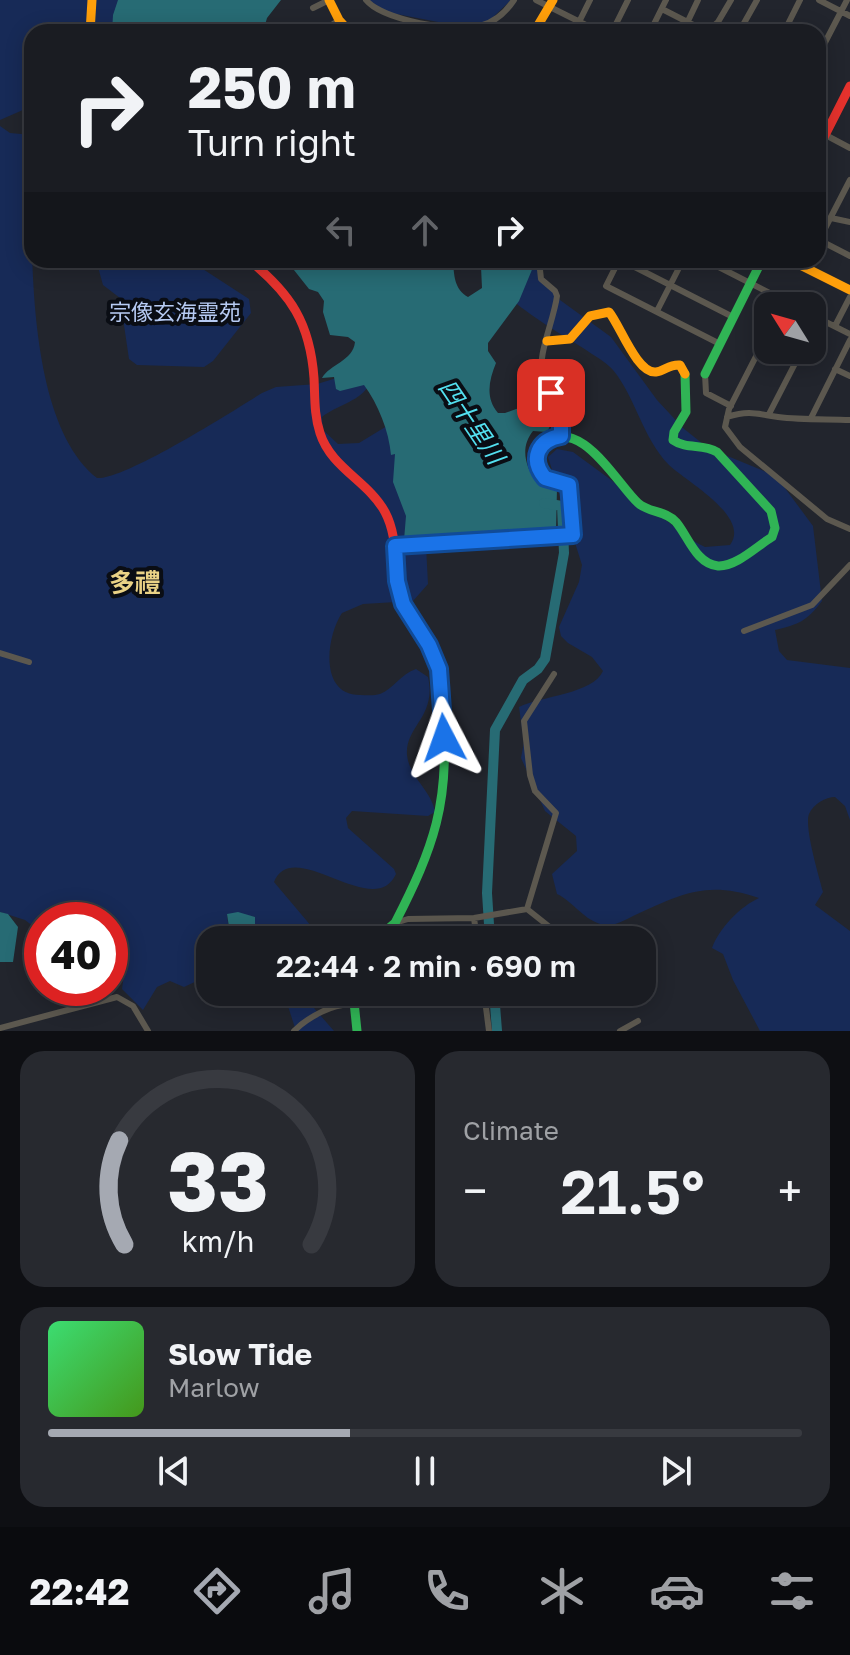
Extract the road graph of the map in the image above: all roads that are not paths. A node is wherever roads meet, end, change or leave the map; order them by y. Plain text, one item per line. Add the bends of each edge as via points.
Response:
1 (92, 0) edge
2 (329, 0) edge
3 (366, 0) edge
4 (514, 0) edge
5 (536, 0) edge
6 (590, 0) edge
7 (628, 0) edge
8 (666, 0) edge
9 (698, 0) edge
10 (731, 0) edge
11 (757, 0) edge
12 (800, 0) edge
13 (819, 0) edge
14 (847, 0) edge
15 (552, 3) edge
16 (313, 8) dead end
17 (662, 9) junction
18 (841, 12) junction
19 (850, 16) edge
20 (339, 20) junction
21 (688, 21) junction
22 (579, 22) junction
23 (90, 24) edge
24 (333, 24) edge
25 (343, 24) edge
26 (421, 24) edge
27 (487, 24) edge
28 (539, 24) edge
29 (583, 24) edge
30 (616, 24) edge
31 (654, 24) edge
32 (693, 24) edge
33 (716, 24) edge
34 (744, 24) edge
35 (788, 24) edge
36 (826, 41) edge
37 (850, 86) edge
38 (826, 126) edge
39 (826, 135) edge
40 (850, 148) edge
41 (850, 180) edge
42 (831, 218) junction
43 (850, 222) edge
44 (826, 228) edge
45 (826, 244) edge
46 (850, 256) edge
47 (259, 268) edge
48 (541, 268) edge
49 (616, 268) edge
50 (636, 268) edge
51 (679, 268) edge
52 (721, 268) edge
53 (758, 268) edge
54 (814, 268) edge
55 (750, 283) junction
56 (670, 285) junction
57 (850, 290) edge
58 (765, 292) edge
59 (850, 297) edge
60 (657, 311) junction
61 (733, 317) junction
62 (826, 322) edge
63 (835, 326) junction
64 (850, 337) edge
65 (547, 341) junction
66 (720, 344) junction
67 (754, 361) edge
68 (795, 364) edge
69 (835, 369) junction
70 (705, 374) joint
71 (850, 376) edge
72 (731, 406) junction
73 (769, 414) junction
74 (727, 417) junction
75 (811, 418) junction
76 (850, 420) edge
77 (561, 436) junction
78 (850, 529) edge
79 (395, 546) junction
80 (850, 565) edge
81 (744, 631) dead end
82 (0, 653) edge
83 (29, 662) dead end
84 (554, 674) dead end
85 (527, 909) junction
86 (474, 918) junction
87 (395, 923) junction
88 (392, 926) edge
89 (475, 926) edge
90 (548, 926) edge
91 (335, 1006) edge
92 (354, 1006) edge
93 (486, 1006) edge
94 (638, 1021) dead end
95 (0, 1028) edge
96 (148, 1031) edge
97 (294, 1031) edge
98 (357, 1031) edge
99 (489, 1031) edge
100 (620, 1031) edge

1 - 23 street
2 - 16 street
2 - 20 street
3 - 26 street via 384,14
4 - 27 street
5 - 15 street
6 - 22 street
7 - 30 street
8 - 17 street
9 - 21 street
10 - 33 street
11 - 34 street
12 - 35 street
13 - 18 street
14 - 18 street
15 - 22 street
15 - 28 street
17 - 21 street
17 - 31 street
18 - 19 street
18 - 36 street
20 - 24 street
20 - 25 street
21 - 32 street
22 - 29 street
37 - 38 street
39 - 40 street
41 - 42 street
42 - 43 street
42 - 44 street
45 - 46 street
47 - 79 street via 285,290 303,320 322,441 336,462 378,500
48 - 65 street via 541,279 557,296
49 - 60 street via 606,286
50 - 56 street
51 - 56 street
52 - 55 street
53 - 55 street
54 - 57 street
55 - 58 street
55 - 61 street
56 - 60 street
56 - 61 street
59 - 63 street
60 - 66 street
61 - 66 street
62 - 63 street
63 - 64 street
64 - 69 street
65 - 77 street via 543,380 561,415
65 - 77 street via 574,339 589,316 609,312 629,349 648,370 657,372 672,364 683,368 687,408 673,440 682,447 717,451 765,503 775,532 736,562 710,564 671,517 642,507 589,450
66 - 70 street
67 - 72 street
68 - 73 street
69 - 71 street
69 - 75 street
70 - 72 street via 706,393
72 - 74 street
73 - 74 street
73 - 75 street
74 - 78 street via 725,427 740,447 827,519
75 - 76 street
77 - 79 street via 544,442 538,465 545,478 569,485 573,535
79 - 87 street via 403,604 439,669 446,757 443,800 430,846
80 - 81 street via 812,605
82 - 83 street
84 - 85 street via 524,721 535,791 556,813
85 - 86 street
85 - 90 street
86 - 87 street
86 - 89 street
87 - 88 street
91 - 97 street
92 - 98 street
93 - 99 street
94 - 100 street
95 - 96 street via 117,997 133,1006

